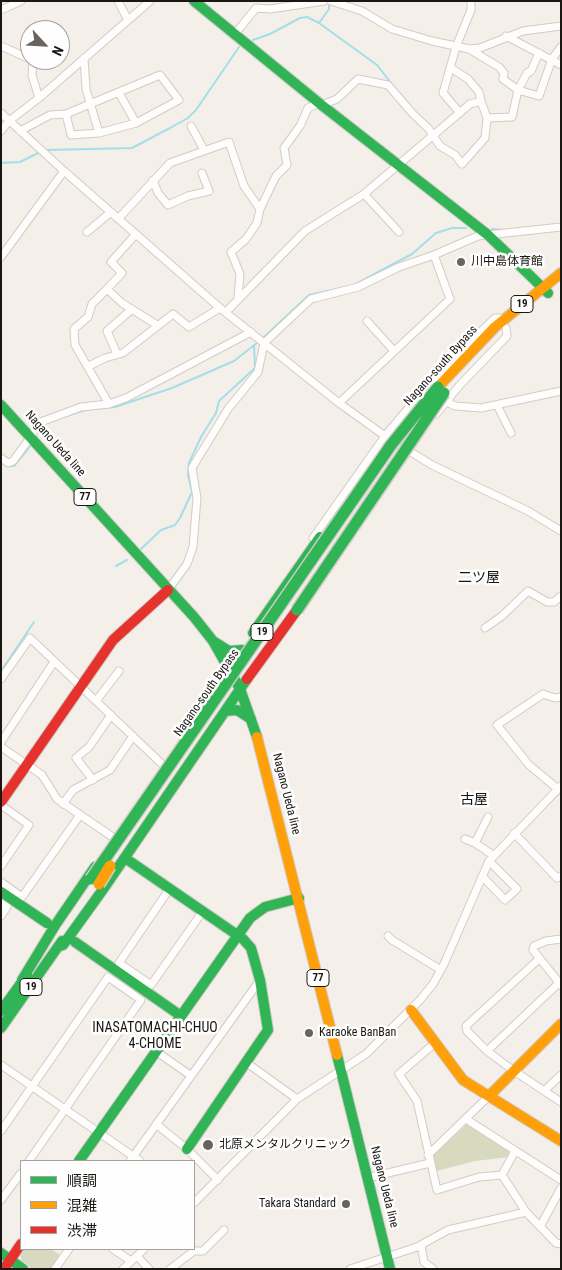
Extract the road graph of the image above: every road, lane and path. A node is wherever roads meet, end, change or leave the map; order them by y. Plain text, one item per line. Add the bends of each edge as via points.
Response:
1 (21, 1) edge
2 (118, 1) edge
3 (150, 1) edge
4 (194, 1) edge
5 (324, 1) edge
6 (331, 1) edge
7 (470, 1) edge
8 (348, 3) edge
9 (1, 10) edge
10 (128, 20) junction
11 (561, 26) edge
12 (234, 34) junction
13 (506, 36) junction
14 (1, 46) edge
15 (456, 47) junction
16 (561, 47) edge
17 (469, 49) junction
18 (539, 53) junction
19 (20, 55) edge
20 (84, 58) junction
21 (552, 59) junction
22 (561, 65) edge
23 (451, 68) junction
24 (32, 70) edge
25 (518, 90) junction
26 (119, 93) junction
27 (39, 98) junction
28 (481, 101) junction
29 (90, 103) junction
30 (320, 104) junction
31 (1, 113) edge
32 (460, 113) junction
33 (66, 114) junction
34 (487, 118) junction
35 (10, 121) junction
36 (136, 122) junction
37 (191, 126) dead end
38 (1, 131) edge
39 (20, 131) junction
40 (99, 132) junction
41 (433, 135) junction
42 (204, 150) junction
43 (397, 164) junction
44 (64, 171) junction
45 (202, 173) dead end
46 (153, 180) junction
47 (364, 194) junction
48 (260, 209) junction
49 (110, 212) junction
50 (118, 219) junction
51 (561, 227) edge
52 (88, 232) dead end
53 (399, 232) dead end
54 (136, 234) junction
55 (488, 235) junction
56 (434, 255) junction
57 (1, 257) edge
58 (561, 274) edge
59 (561, 284) edge
60 (107, 289) junction
61 (546, 290) junction
62 (238, 297) junction
63 (132, 309) junction
64 (223, 310) junction
65 (368, 321) dead end
66 (157, 325) junction
67 (505, 325) junction
68 (251, 332) junction
69 (264, 343) junction
70 (394, 351) junction
71 (118, 354) junction
72 (89, 366) junction
73 (561, 391) edge
74 (442, 393) junction
75 (339, 403) junction
76 (110, 404) junction
77 (1, 405) edge
78 (497, 405) junction
79 (418, 411) junction
80 (511, 433) dead end
81 (385, 436) junction
82 (30, 438) junction
83 (410, 452) junction
84 (1, 458) edge
85 (561, 531) edge
86 (168, 590) junction
87 (561, 596) edge
88 (268, 612) junction
89 (261, 622) junction
90 (485, 628) dead end
91 (279, 634) junction
92 (213, 641) junction
93 (242, 650) junction
94 (54, 662) junction
95 (229, 669) junction
96 (119, 670) dead end
97 (1, 679) edge
98 (81, 688) junction
99 (240, 689) junction
100 (561, 697) edge
101 (96, 701) junction
102 (225, 711) junction
103 (111, 715) junction
104 (251, 719) junction
105 (133, 736) junction
106 (1, 742) edge
107 (1, 747) edge
108 (27, 765) junction
109 (163, 766) junction
110 (93, 780) junction
111 (559, 787) edge
112 (1, 803) edge
113 (64, 804) junction
114 (80, 815) junction
115 (488, 817) dead end
116 (514, 833) junction
117 (114, 838) junction
118 (465, 839) dead end
119 (475, 843) junction
120 (126, 858) junction
121 (491, 858) junction
122 (1, 866) edge
123 (482, 876) junction
124 (561, 876) edge
125 (1, 882) edge
126 (95, 882) junction
127 (170, 888) junction
128 (1, 892) edge
129 (299, 898) junction
130 (1, 903) edge
131 (203, 911) junction
132 (1, 916) edge
133 (47, 923) dead end
134 (239, 935) junction
135 (388, 936) dead end
136 (561, 939) edge
137 (75, 942) dead end
138 (60, 946) junction
139 (540, 959) junction
140 (441, 970) junction
141 (22, 980) junction
142 (260, 980) junction
143 (560, 984) edge
144 (411, 1010) junction
145 (1, 1011) edge
146 (181, 1016) junction
147 (561, 1024) edge
148 (1, 1028) edge
149 (435, 1043) junction
150 (486, 1050) junction
151 (157, 1052) junction
152 (246, 1063) junction
153 (1, 1065) edge
154 (340, 1070) junction
155 (514, 1071) junction
156 (190, 1075) junction
157 (561, 1075) edge
158 (32, 1086) junction
159 (544, 1091) junction
160 (490, 1095) junction
161 (297, 1100) junction
162 (561, 1102) edge
163 (66, 1109) junction
164 (466, 1119) junction
165 (156, 1124) junction
166 (1, 1131) edge
167 (99, 1132) junction
168 (561, 1141) edge
169 (187, 1149) junction
170 (515, 1151) junction
171 (428, 1155) junction
172 (131, 1159) edge
173 (30, 1160) edge
174 (80, 1160) edge
175 (430, 1163) junction
176 (20, 1174) edge
177 (502, 1175) junction
178 (367, 1178) junction
179 (218, 1180) junction
180 (561, 1180) edge
181 (561, 1188) edge
182 (1, 1200) edge
183 (195, 1201) edge
184 (526, 1212) junction
185 (541, 1226) junction
186 (224, 1230) dead end
187 (561, 1244) edge
188 (20, 1245) edge
189 (421, 1245) junction
190 (68, 1250) edge
191 (114, 1250) edge
192 (143, 1250) edge
193 (137, 1256) junction
194 (387, 1256) junction
195 (5, 1260) edge
196 (131, 1261) junction
197 (23, 1269) edge
198 (55, 1269) edge
199 (123, 1269) edge
200 (149, 1269) edge
201 (170, 1269) edge
202 (350, 1269) edge
203 (390, 1269) edge
204 (433, 1269) edge

1 - 9 street
2 - 10 street
3 - 10 street
4 - 12 main road
5 - 12 street via 270,10 256,8
6 - 8 street
7 - 15 street via 470,10
8 - 15 street via 392,29
10 - 20 street
11 - 13 street
12 - 30 main road
13 - 17 street via 480,48
13 - 18 street
14 - 19 street
15 - 17 street
15 - 23 street
16 - 21 street
17 - 25 street via 499,67 504,73 503,79
18 - 21 street
18 - 25 street via 532,71 527,73
20 - 27 street
20 - 29 street
21 - 22 street
21 - 25 street via 539,96
23 - 28 street via 468,79 479,92
23 - 32 street via 443,92
24 - 27 street
25 - 34 street via 512,117
26 - 29 street
26 - 36 street
26 - 36 street via 160,75 179,100
27 - 35 street
28 - 32 street via 470,104
28 - 34 street
29 - 33 street
29 - 40 street
30 - 41 street via 337,99 358,79 381,83 388,85
30 - 43 main road
30 - 48 street via 308,108 284,148 287,165 276,176
31 - 35 street
32 - 41 street
33 - 39 street via 50,115
33 - 40 street via 71,135
34 - 41 street via 485,138 462,164 440,146
35 - 38 street
35 - 39 street
36 - 40 street
37 - 42 street
39 - 44 street
41 - 43 street
42 - 46 street via 170,163
42 - 48 street via 229,142 244,186
43 - 47 street
43 - 55 main road
44 - 49 street
44 - 57 street
45 - 46 street via 209,191 168,205
46 - 50 street
47 - 53 street
47 - 62 street via 304,231
48 - 62 street via 257,223 231,252 240,274
49 - 50 street
49 - 52 street
50 - 54 street
51 - 55 street
54 - 60 street via 111,262 122,273
54 - 64 street
55 - 56 street via 478,236
55 - 61 main road
56 - 69 street via 399,267 358,287 311,299
56 - 70 street via 450,299
58 - 61 main road, Nagano-south Bypass / 19
59 - 61 main road, Nagano-south Bypass / 19
60 - 63 street
60 - 72 street via 92,304 88,317 74,330 75,345
61 - 67 main road, Nagano-south Bypass / 19
62 - 64 street
63 - 66 street
63 - 71 street via 107,331
64 - 66 street via 189,327 173,314
64 - 68 street
65 - 70 street
66 - 71 street
67 - 74 main road, Nagano-south Bypass / 19 via 475,352
67 - 81 street via 495,318
68 - 69 street
68 - 76 street
69 - 75 street
69 - 86 street via 258,372 228,409 192,468 197,498 193,548 187,564
70 - 75 street
71 - 72 street
72 - 76 street
73 - 78 street
74 - 78 street via 468,408
74 - 79 main road, Nagano-south Bypass / 19, bridge
74 - 83 street
74 - 91 main road, 19, bridge
74 - 126 main road, Nagano-south Bypass / 19, bridge via 400,440 346,516
75 - 81 street
76 - 82 street via 81,407 38,423
77 - 82 main road, Nagano Ueda line / 77
78 - 80 street
79 - 88 main road, 19, bridge via 386,447
79 - 126 main road, Nagano-south Bypass / 19, bridge via 354,499
81 - 83 street
81 - 88 street via 270,599
82 - 84 street via 13,461 8,463
82 - 86 main road, Nagano Ueda line / 77
83 - 85 street
83 - 91 street via 291,628
86 - 92 main road, Nagano Ueda line / 77
86 - 98 main road via 112,640
87 - 90 street via 554,602 547,602 528,591
88 - 89 main road, 19
89 - 91 main road via 259,635 268,640
89 - 93 main road, 19
91 - 99 main road, 19
92 - 93 main road via 229,651
92 - 95 main road, Nagano Ueda line / 77
93 - 95 main road, 19
94 - 97 street via 30,638
94 - 98 street
94 - 106 street
95 - 99 main road, Nagano Ueda line / 77
95 - 109 main road, 19
96 - 101 street
98 - 101 street
98 - 108 main road
99 - 102 main road, 19
99 - 104 main road, Nagano Ueda line / 77
100 - 111 street via 543,694 497,725 529,765
101 - 103 street
102 - 104 main road via 237,710
102 - 120 main road, 19
103 - 105 street
103 - 110 street via 89,747 76,758
104 - 129 main road, Nagano Ueda line / 77
105 - 109 street
105 - 110 street via 110,770
107 - 108 street
108 - 112 main road
108 - 113 street via 42,775 57,799
109 - 117 main road, 19
110 - 113 street via 73,790
111 - 116 street
112 - 122 street via 29,825
113 - 114 street
114 - 117 street
114 - 125 street via 22,897
115 - 119 street
116 - 121 street
116 - 124 street via 557,878
117 - 141 main road, 19
118 - 119 street
119 - 121 street
120 - 127 main road
120 - 138 main road, 19
121 - 123 street
121 - 123 street via 517,889 505,900
123 - 140 street
126 - 138 main road, Nagano-south Bypass / 19
126 - 141 main road, Nagano-south Bypass / 19
127 - 131 main road
127 - 131 street via 119,963 151,985
128 - 133 main road
129 - 134 main road via 265,907 250,918
129 - 154 main road, Nagano Ueda line / 77
130 - 132 street via 7,907
131 - 134 main road
134 - 142 main road via 251,948
134 - 146 main road
135 - 140 street
136 - 139 street via 534,946 533,950
137 - 146 main road
138 - 148 main road, Nagano-south Bypass / 19
139 - 143 street
139 - 150 street via 466,1026
140 - 144 street
141 - 145 main road, Nagano-south Bypass / 19
142 - 152 main road via 268,1030
142 - 156 street
143 - 150 street
144 - 149 main road
144 - 154 street via 366,1054
146 - 151 main road
147 - 155 main road
149 - 160 main road via 463,1080
149 - 171 street via 399,1074 417,1101
150 - 155 street
151 - 156 street
151 - 167 main road
152 - 161 street
152 - 169 main road
153 - 158 street
154 - 161 street
154 - 178 main road, Nagano Ueda line / 77
155 - 159 street
155 - 160 main road
156 - 165 street
157 - 159 street
158 - 163 street
158 - 163 street via 108,977 141,1000
158 - 166 street
159 - 162 street
160 - 164 street
160 - 168 main road
161 - 179 street
163 - 167 street
163 - 173 street
164 - 170 street
164 - 171 street
165 - 169 street
165 - 172 street
167 - 172 street
167 - 174 main road
169 - 179 street
170 - 177 street
170 - 180 street
171 - 175 street
175 - 177 street via 436,1190 479,1177
175 - 178 street
176 - 182 street
177 - 184 street
178 - 194 main road, Nagano Ueda line / 77
179 - 183 street
181 - 185 street
184 - 185 street
184 - 189 street via 448,1230
185 - 187 street via 556,1243
186 - 201 street via 203,1251 194,1250
188 - 195 main road
189 - 194 street
189 - 204 street via 424,1262
190 - 198 street
191 - 196 street
192 - 193 street
193 - 196 street
193 - 200 street
194 - 202 street
194 - 203 main road, Nagano Ueda line / 77
195 - 197 main road
196 - 199 street

